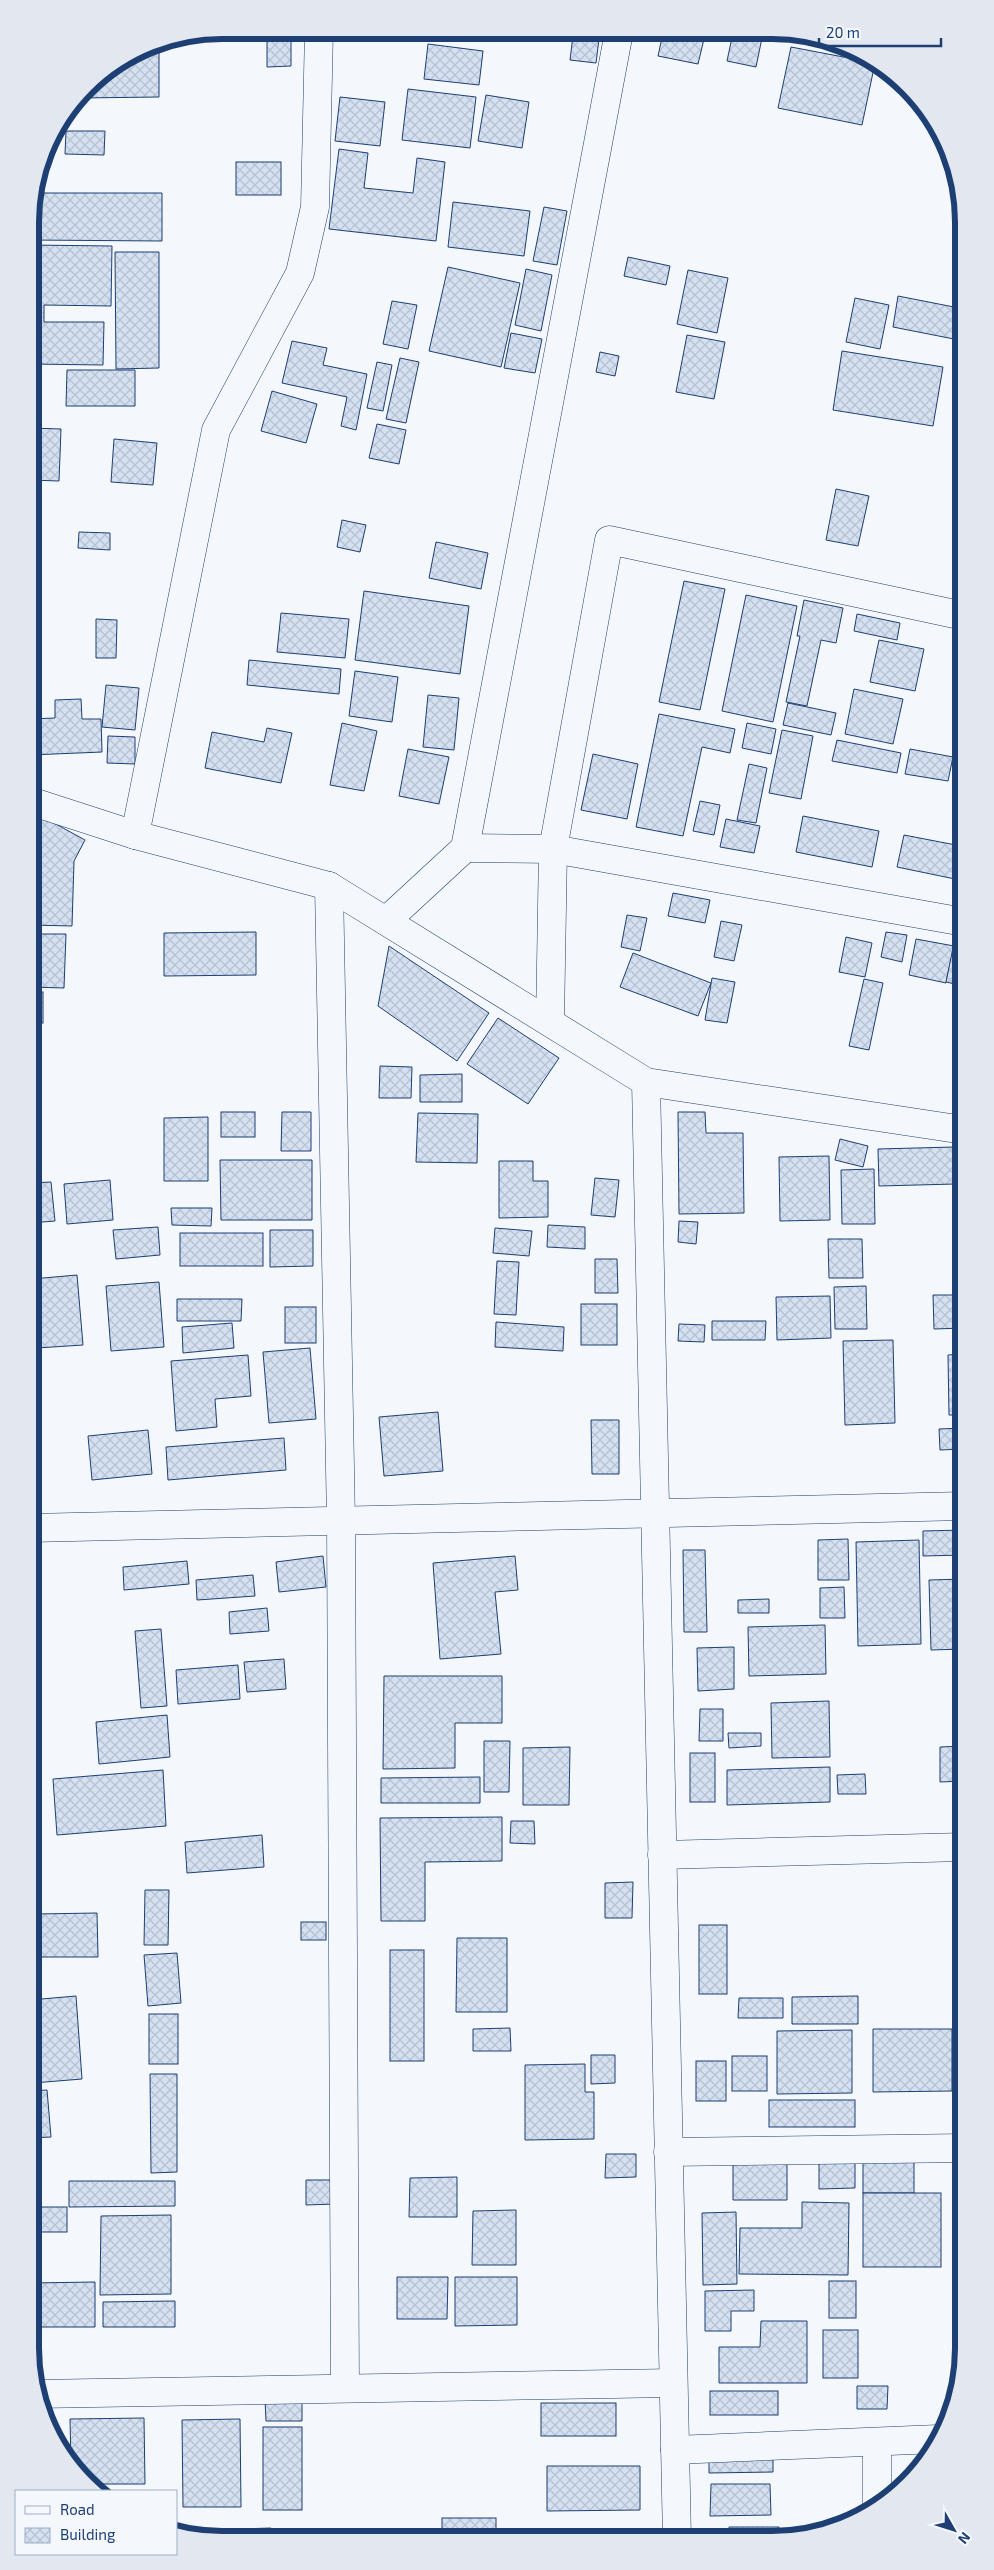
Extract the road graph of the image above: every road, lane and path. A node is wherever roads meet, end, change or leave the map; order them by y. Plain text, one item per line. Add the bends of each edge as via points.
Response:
1 (319, 39) edge
2 (618, 39) edge
3 (955, 614) edge
4 (39, 804) edge
5 (136, 835) junction
6 (465, 848) junction
7 (553, 849) junction
8 (329, 886) junction
9 (955, 920) edge
10 (386, 921) junction
11 (550, 1022) junction
12 (646, 1082) junction
13 (955, 1129) edge
14 (955, 1506) edge
15 (655, 1513) junction
16 (341, 1521) junction
17 (39, 1528) edge
18 (955, 1847) edge
19 (662, 1855) junction
20 (955, 2148) edge
21 (668, 2152) junction
22 (673, 2383) junction
23 (345, 2388) junction
24 (45, 2394) edge
25 (931, 2440) edge
26 (877, 2442) junction
27 (675, 2450) junction
28 (878, 2497) edge
29 (676, 2531) edge

1 - 5 street via 315,206 300,273 216,430
2 - 6 street
3 - 7 street via 608,540
4 - 5 street
5 - 8 street
6 - 7 street
6 - 10 street
7 - 9 street
7 - 11 street
8 - 10 street
8 - 16 street
10 - 11 street
11 - 12 street
12 - 13 street
12 - 15 street
14 - 15 street
15 - 16 street
15 - 19 street
16 - 17 street
16 - 23 street
18 - 19 street
19 - 21 street
20 - 21 street
21 - 22 street
22 - 23 street
22 - 27 street
23 - 24 street
25 - 26 street
26 - 27 street
26 - 28 street
27 - 29 street

